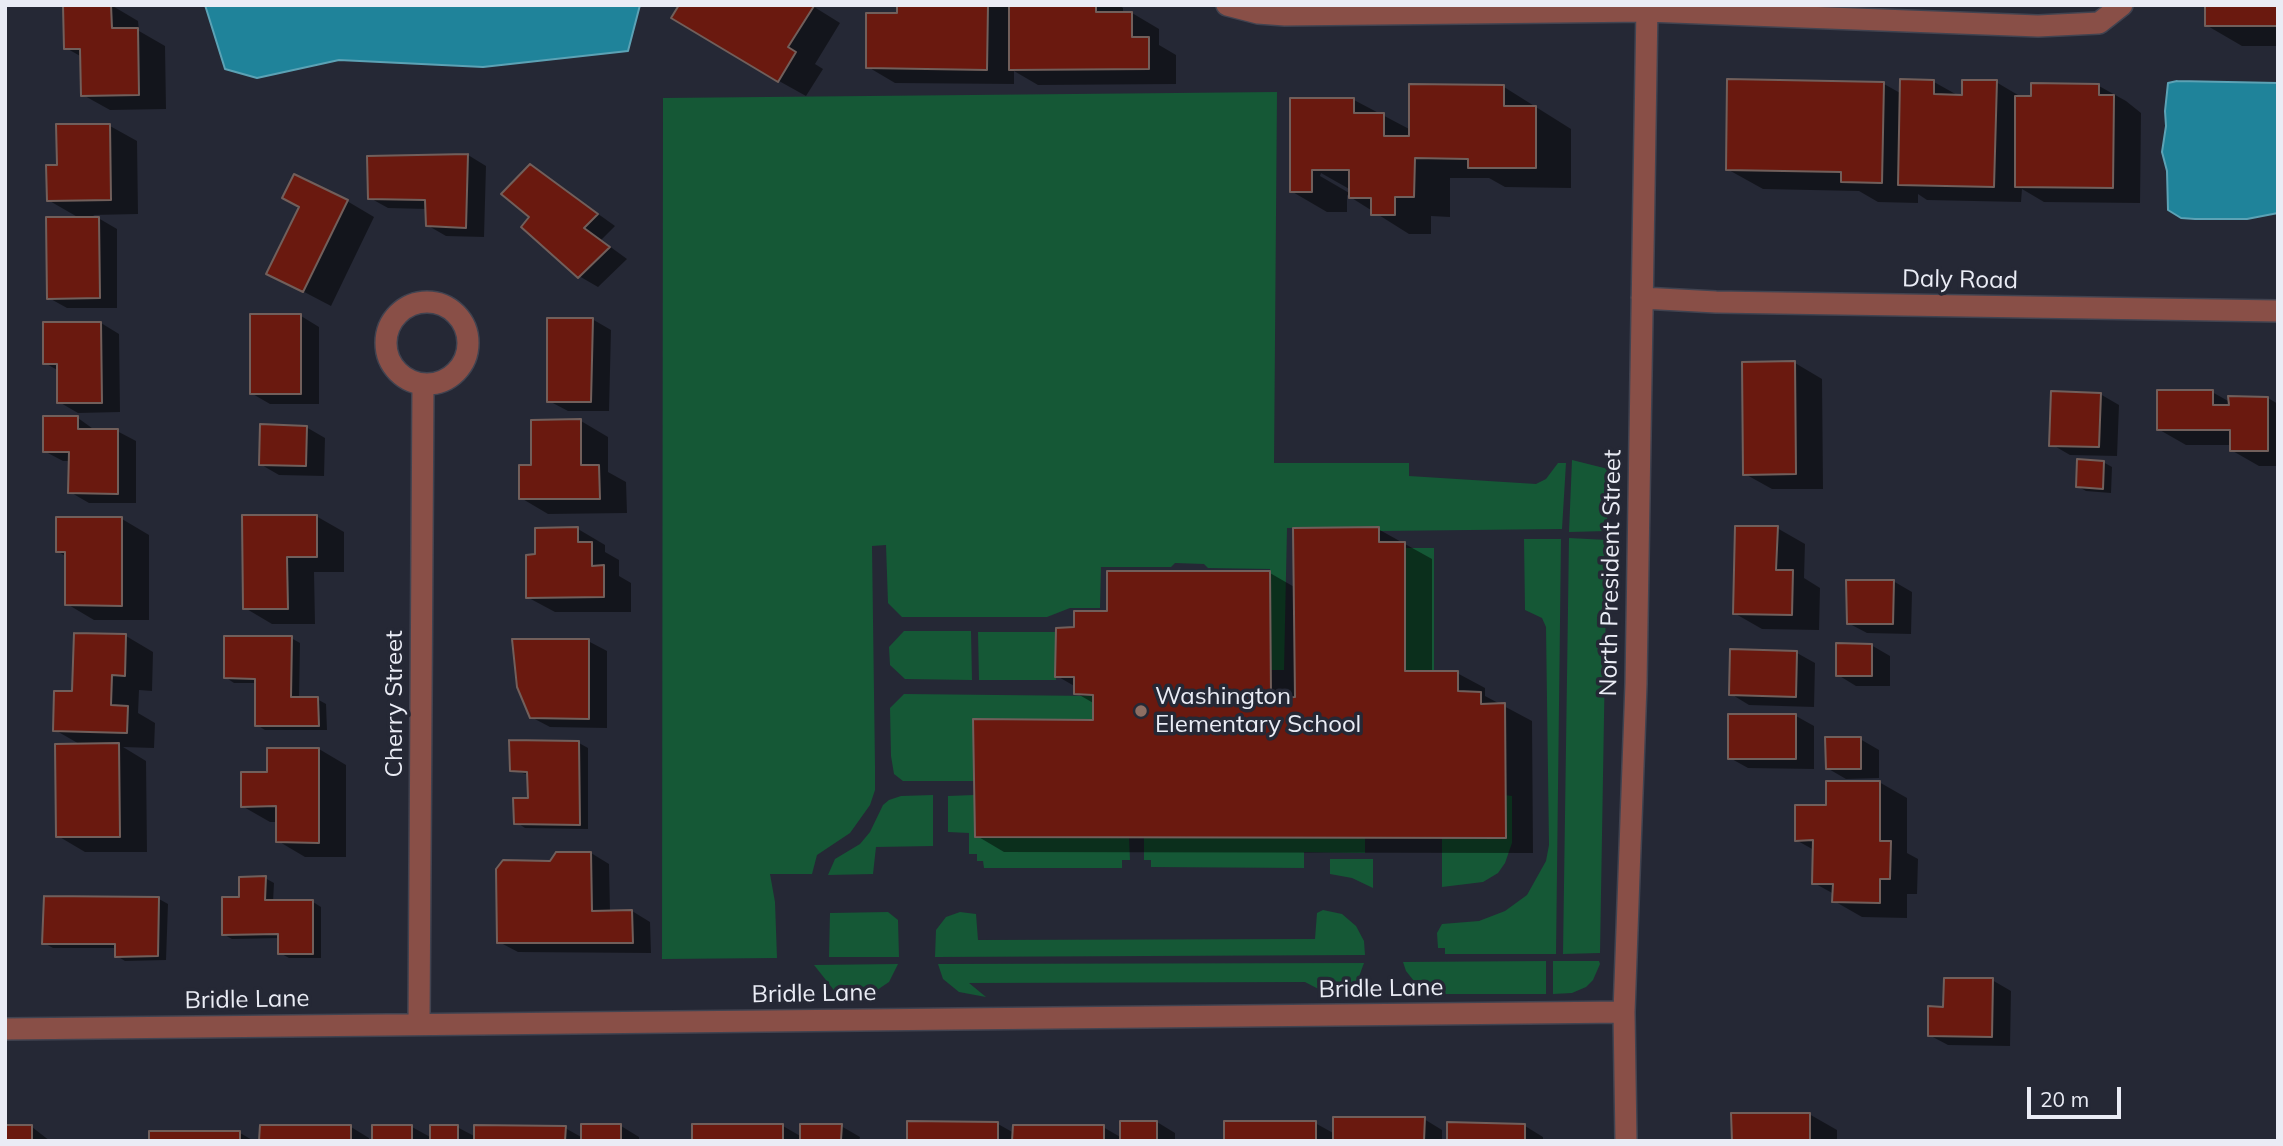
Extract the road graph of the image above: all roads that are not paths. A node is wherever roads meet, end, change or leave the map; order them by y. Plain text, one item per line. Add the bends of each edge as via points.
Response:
1 (1227, 5) edge
2 (2122, 5) edge
3 (1647, 8) edge
4 (1642, 298) junction
5 (2278, 311) edge
6 (423, 385) dead end
7 (1624, 1012) junction
8 (419, 1024) junction
9 (5, 1029) edge
10 (1626, 1141) edge

1 - 3 street via 1285,15
2 - 3 street via 2099,23 2038,26
3 - 4 street, North President Street
4 - 5 street, Daly Road
4 - 7 street, North President Street via 1636,684
6 - 8 street, Cherry Street
7 - 8 street, Bridle Lane
7 - 10 street, North President Street
8 - 9 street, Bridle Lane

